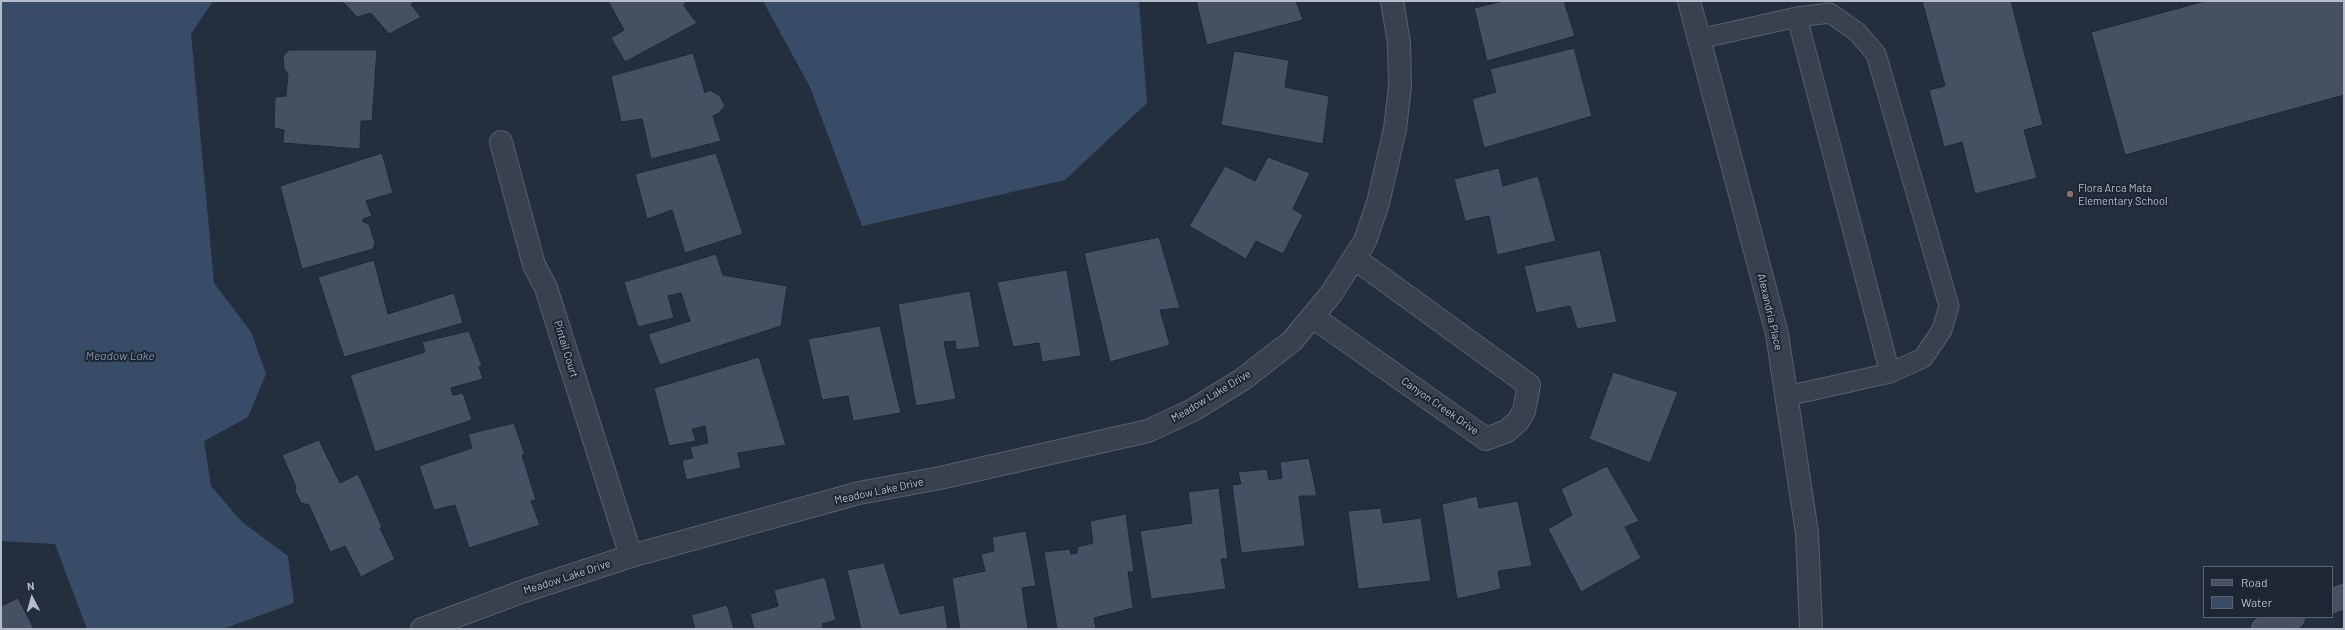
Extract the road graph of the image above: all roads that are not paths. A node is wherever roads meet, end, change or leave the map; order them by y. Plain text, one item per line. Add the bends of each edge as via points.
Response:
1 (1392, 1) edge
2 (1689, 1) edge
3 (1797, 16) junction
4 (1699, 40) junction
5 (501, 142) dead end
6 (1354, 258) junction
7 (1313, 317) junction
8 (1890, 373) junction
9 (1787, 396) junction
10 (631, 556) junction
11 (2344, 596) edge
12 (2333, 601) edge
13 (2290, 618) edge
14 (422, 629) edge
15 (1811, 629) edge
16 (2263, 629) edge

1 - 6 street via 1399,50 1400,86 1395,130 1378,203 1365,241
2 - 4 street, Alexandria Place
3 - 4 lane
3 - 8 lane
3 - 8 lane via 1830,13 1857,32 1876,54 1949,306 1942,330 1923,358
4 - 9 street, Alexandria Place via 1777,334
5 - 10 street, Pintail Court via 534,265 546,288
6 - 7 street
6 - 7 street, Canyon Creek Drive via 1529,385 1524,411 1518,421 1507,431 1486,438
7 - 10 street, Meadow Lake Drive via 1292,341 1243,379 1193,410 1148,432 940,478 858,493
8 - 9 lane
9 - 15 street, Alexandria Place via 1807,533
10 - 14 street, Meadow Lake Drive via 524,591
11 - 12 main road
13 - 16 main road

